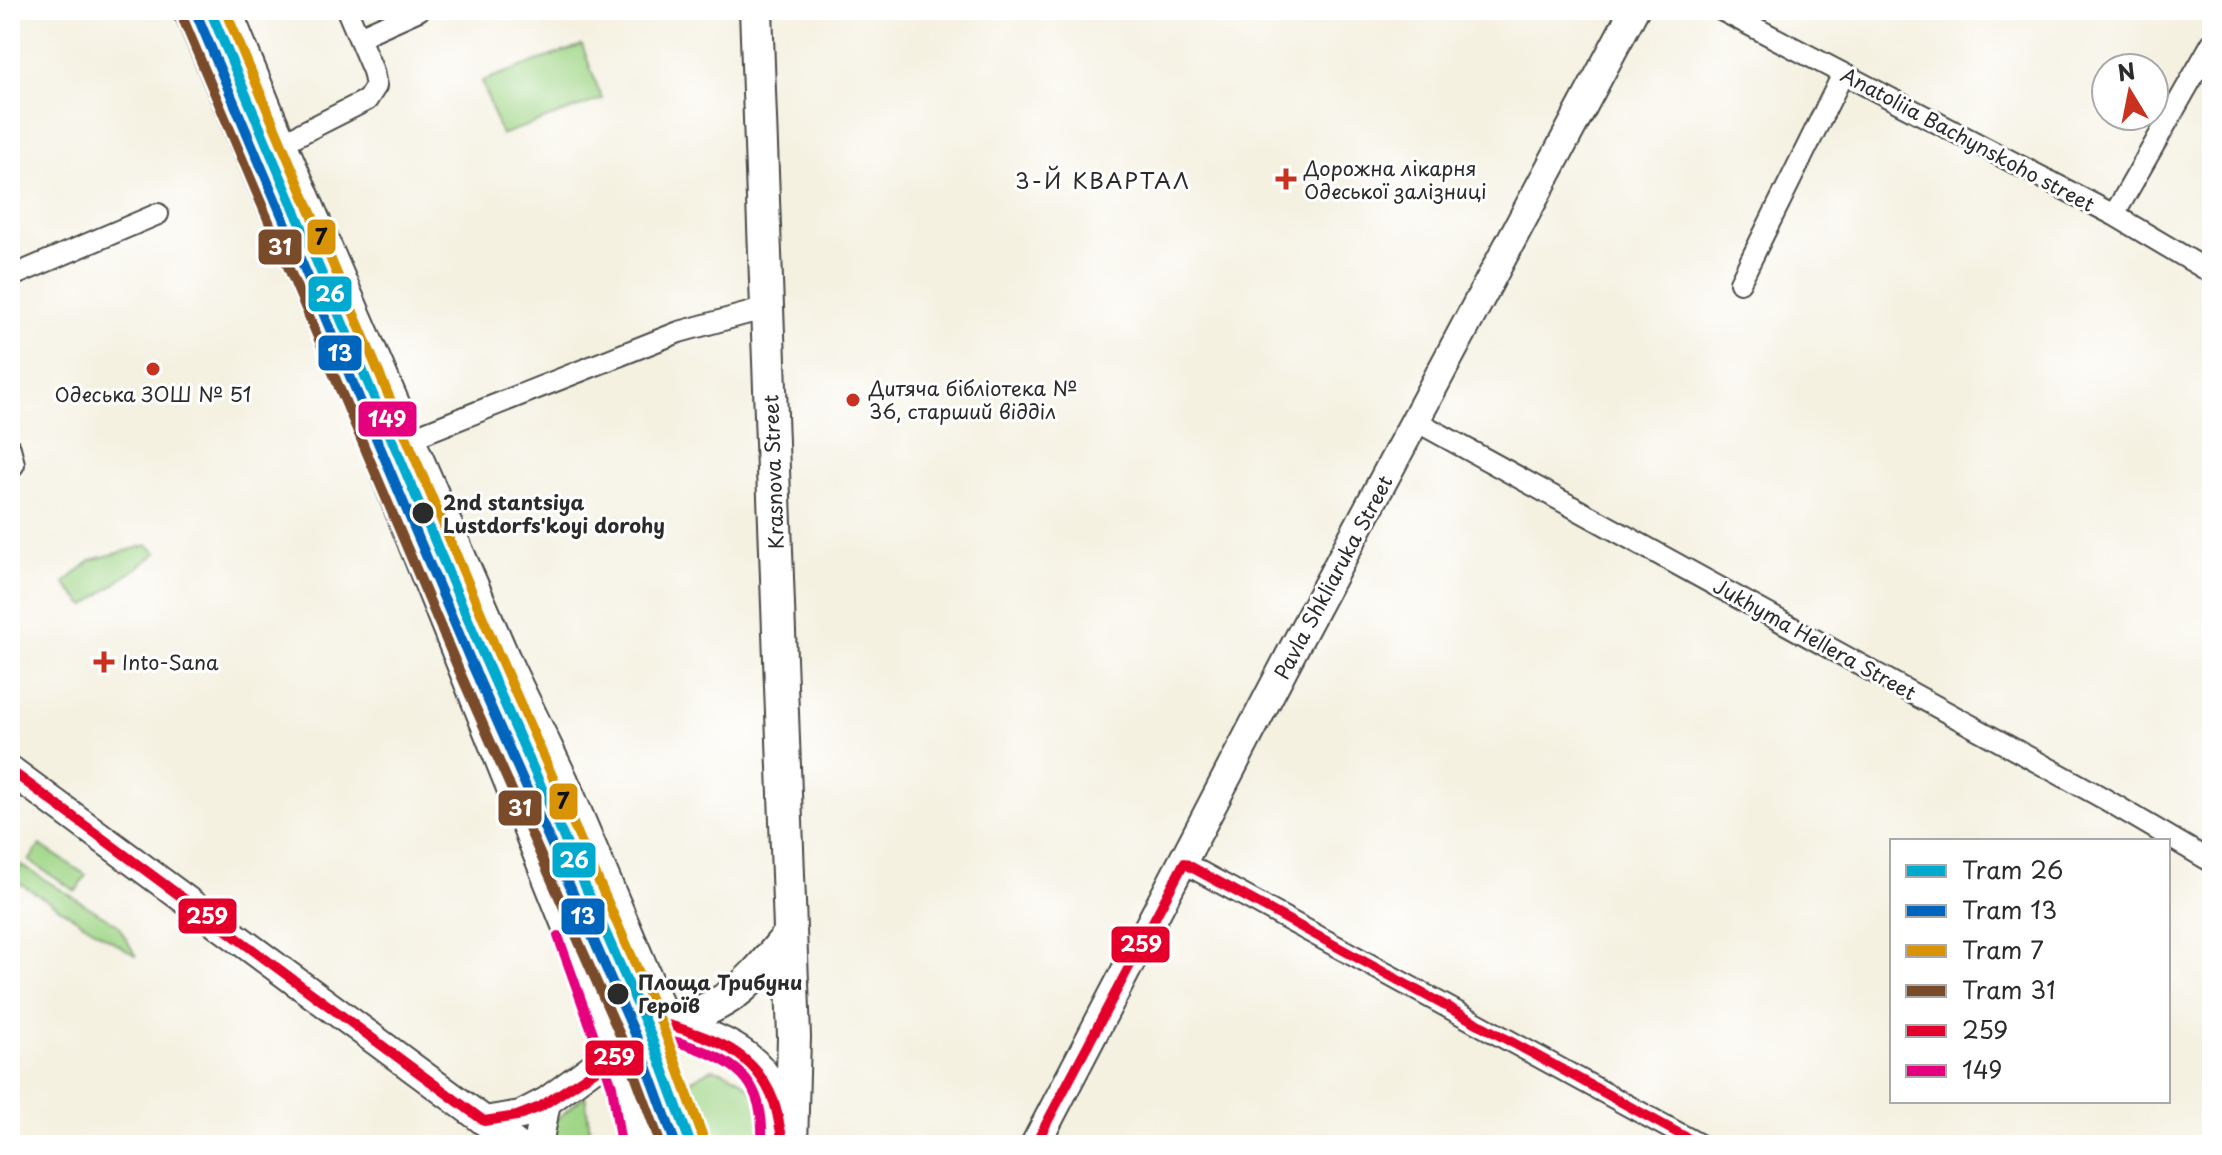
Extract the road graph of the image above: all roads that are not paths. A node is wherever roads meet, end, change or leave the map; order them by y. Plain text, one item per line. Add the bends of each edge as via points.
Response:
1 (190, 10) edge
2 (225, 10) edge
3 (347, 10) edge
4 (419, 10) edge
5 (756, 10) edge
6 (1634, 10) edge
7 (1721, 10) edge
8 (359, 37) junction
9 (2212, 43) edge
10 (1843, 74) junction
11 (280, 144) junction
12 (158, 214) dead end
13 (2114, 215) junction
14 (2212, 273) edge
15 (10, 277) edge
16 (1740, 282) dead end
17 (767, 308) junction
18 (1416, 421) junction
19 (408, 439) junction
20 (10, 448) edge
21 (378, 452) junction
22 (10, 470) edge
23 (10, 770) edge
24 (2212, 862) edge
25 (1184, 863) junction
26 (790, 934) junction
27 (652, 1030) junction
28 (615, 1051) junction
29 (546, 1102) junction
30 (484, 1121) junction
31 (783, 1141) edge
32 (517, 1145) edge
33 (538, 1145) edge
34 (635, 1145) edge
35 (1035, 1145) edge
36 (1700, 1145) edge

1 - 21 main road
2 - 11 main road
3 - 8 street
4 - 8 street
5 - 17 main road, Krasnova Street
6 - 18 street, Pavla Shkliaruka Street
7 - 10 street, Anatoliia Bachynskoho street
8 - 11 street via 376,86 367,100
9 - 13 street
10 - 13 street, Anatoliia Bachynskoho street
10 - 16 street
11 - 19 main road
12 - 15 street
13 - 14 street, Anatoliia Bachynskoho street
17 - 19 street via 679,332
17 - 26 main road, Krasnova Street
18 - 24 street, Jukhyma Hellera Street
18 - 25 street, Pavla Shkliaruka Street
19 - 21 street
19 - 27 main road via 562,781
20 - 22 street
21 - 28 main road
23 - 30 street
25 - 35 street, Pavla Shkliaruka Street
25 - 36 street
26 - 27 main road via 727,999
26 - 31 main road, Krasnova Street via 793,1064
27 - 28 main road
27 - 31 main road via 703,1034 753,1062 766,1081
28 - 29 street
28 - 34 main road via 626,1083
29 - 30 street via 521,1115
29 - 33 street
30 - 32 street

